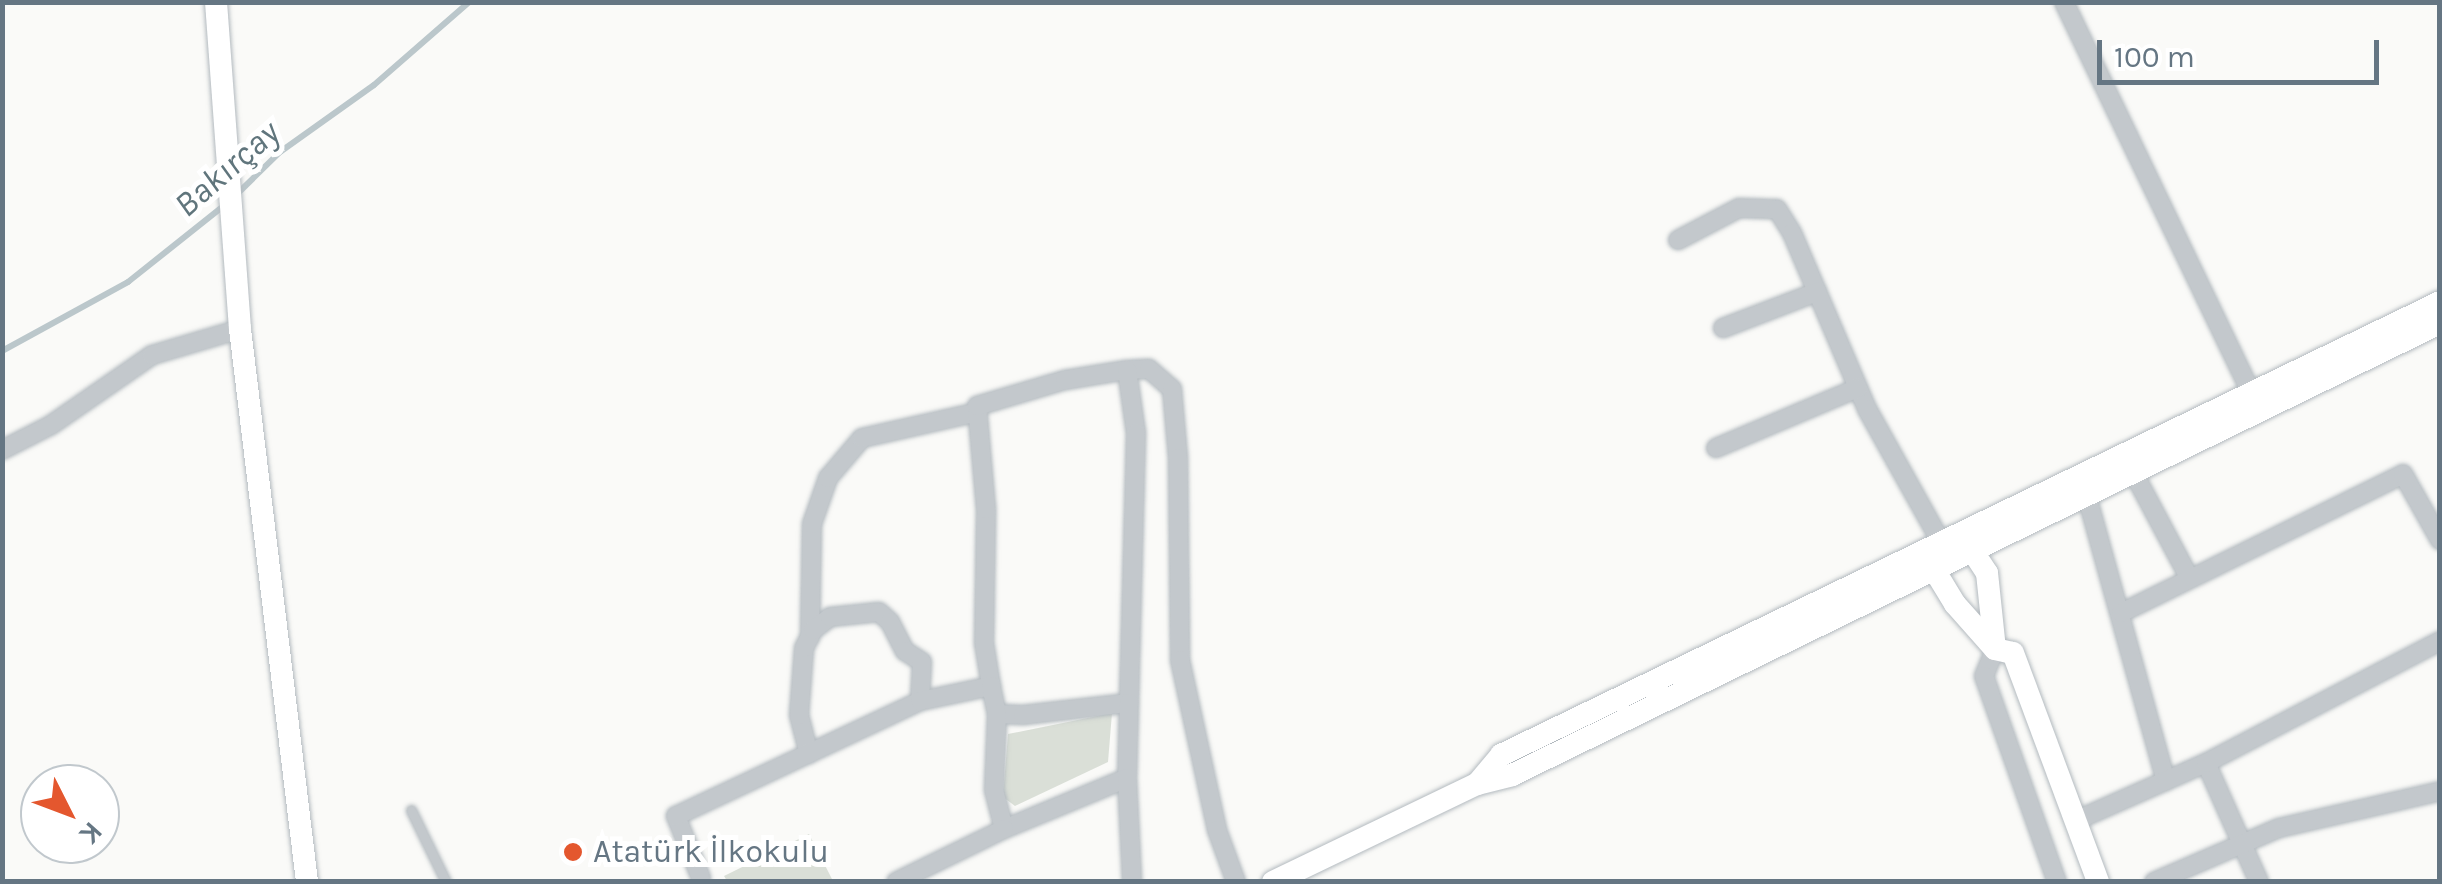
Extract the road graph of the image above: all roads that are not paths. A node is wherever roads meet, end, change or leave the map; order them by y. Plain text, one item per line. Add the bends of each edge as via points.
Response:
1 (216, 2) edge
2 (2064, 2) edge
3 (1678, 240) dead end
4 (1817, 292) junction
5 (2440, 302) edge
6 (239, 319) junction
7 (2440, 324) edge
8 (1723, 328) dead end
9 (1127, 370) junction
10 (1858, 388) junction
11 (2251, 393) junction
12 (978, 412) junction
13 (1716, 448) dead end
14 (2, 450) edge
15 (2132, 470) junction
16 (2086, 493) junction
17 (2440, 540) edge
18 (1946, 548) junction
19 (2190, 579) junction
20 (2121, 613) junction
21 (810, 637) junction
22 (2440, 641) edge
23 (1995, 649) junction
24 (990, 686) junction
25 (920, 701) junction
26 (1130, 703) junction
27 (997, 714) junction
28 (808, 754) junction
29 (2206, 763) junction
30 (1127, 778) junction
31 (2166, 780) junction
32 (2440, 791) edge
33 (411, 810) dead end
34 (2075, 821) junction
35 (1004, 829) junction
36 (2241, 844) junction
37 (700, 880) edge
38 (306, 882) edge
39 (446, 882) edge
40 (896, 882) edge
41 (1132, 882) edge
42 (1236, 882) edge
43 (1274, 882) edge
44 (2057, 882) edge
45 (2082, 882) edge
46 (2098, 882) edge
47 (2154, 882) edge
48 (2259, 882) edge

1 - 6 main road
2 - 11 street
3 - 4 street via 1738,208 1777,209
4 - 8 street
4 - 10 street
5 - 11 main road
6 - 14 street via 152,355
6 - 38 main road
7 - 15 main road
9 - 12 street via 994,398 977,406
9 - 26 street via 1136,433
9 - 42 street via 1149,369 1172,389 1180,660 1217,830
10 - 13 street
10 - 18 street
11 - 18 main road
12 - 21 street via 862,438 828,478 812,524
12 - 24 street
15 - 16 main road
15 - 19 street
16 - 18 main road
16 - 20 street
17 - 19 street via 2402,474
18 - 23 main road via 1956,604
18 - 23 main road via 1987,573
18 - 43 main road via 1512,776 1477,784
19 - 20 street
20 - 31 street
21 - 25 street via 830,617 880,612 905,650 922,662
21 - 28 street via 800,715
22 - 29 street
23 - 34 main road via 2013,653
23 - 44 street via 1984,676
23 - 45 main road
24 - 25 street
24 - 27 street
25 - 28 street
26 - 27 street
26 - 30 street
27 - 35 street via 994,790
28 - 37 street via 676,816
29 - 31 street
29 - 36 street
30 - 35 street
30 - 41 street
31 - 34 street
32 - 36 street via 2280,828
33 - 39 lane
34 - 46 main road
35 - 40 street
36 - 47 street
36 - 48 street

